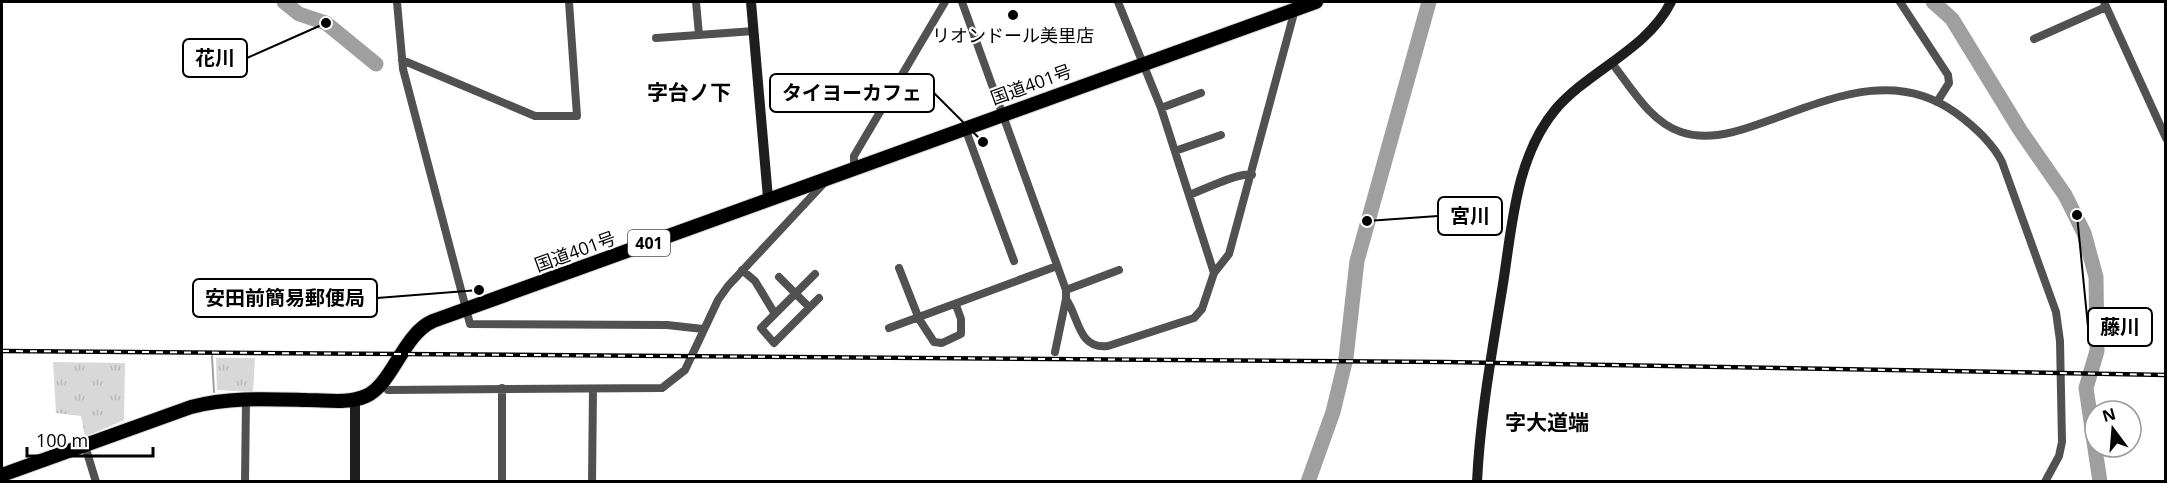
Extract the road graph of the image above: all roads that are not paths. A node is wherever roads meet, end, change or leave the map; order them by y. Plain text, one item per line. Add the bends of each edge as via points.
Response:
1 (397, 2) edge
2 (569, 2) edge
3 (696, 2) edge
4 (751, 2) edge
5 (945, 2) edge
6 (962, 2) edge
7 (1118, 2) edge
8 (1316, 2) edge
9 (1671, 2) edge
10 (1900, 2) edge
11 (2105, 4) edge
12 (1297, 5) edge
13 (754, 31) junction
14 (699, 35) junction
15 (656, 38) dead end
16 (2034, 39) dead end
17 (402, 60) junction
18 (1611, 62) junction
19 (1143, 63) junction
20 (1202, 93) dead end
21 (1937, 102) junction
22 (1161, 108) junction
23 (1004, 114) junction
24 (965, 128) junction
25 (1221, 135) dead end
26 (2166, 138) edge
27 (1175, 151) junction
28 (854, 167) junction
29 (1252, 175) junction
30 (826, 178) junction
31 (1189, 195) junction
32 (768, 198) junction
33 (1014, 261) dead end
34 (1057, 266) junction
35 (899, 268) dead end
36 (742, 270) junction
37 (1119, 270) dead end
38 (1214, 273) junction
39 (815, 274) dead end
40 (779, 277) dead end
41 (1066, 290) junction
42 (795, 293) junction
43 (819, 298) dead end
44 (1066, 299) junction
45 (956, 305) junction
46 (809, 307) junction
47 (465, 310) junction
48 (775, 314) junction
49 (919, 319) junction
50 (889, 328) dead end
51 (703, 329) junction
52 (1055, 352) dead end
53 (502, 388) junction
54 (593, 389) junction
55 (388, 390) dead end
56 (355, 399) junction
57 (246, 400) junction
58 (86, 446) junction
59 (2, 475) edge
60 (96, 482) edge
61 (245, 482) edge
62 (355, 482) edge
63 (502, 482) edge
64 (592, 482) edge
65 (1478, 482) edge
66 (2045, 482) edge

1 - 17 street
2 - 17 street via 577,116 535,116
3 - 14 street
4 - 13 street
5 - 28 street via 854,156
6 - 23 street
7 - 19 street
8 - 12 highway, 国道401号 / 401
9 - 18 street via 1659,22
10 - 21 street via 1948,75 1949,83
11 - 16 street
11 - 26 street
12 - 19 highway, 国道401号 / 401
12 - 29 street
13 - 14 street
13 - 32 street
14 - 15 street
17 - 47 street
18 - 21 street via 1653,116 1681,132 1695,135 1726,134 1869,89 1898,90
18 - 65 street via 1556,109 1530,152 1522,176 1479,435
19 - 22 street
19 - 23 highway, 国道401号 / 401
20 - 22 street
21 - 66 street via 1976,128 1998,153 2056,312 2062,360 2062,442
22 - 27 street
23 - 24 highway, 国道401号 / 401
23 - 34 street
24 - 28 highway, 国道401号 / 401
24 - 33 street
25 - 27 street
27 - 31 street
28 - 30 highway, 国道401号 / 401
29 - 31 street via 1232,176
29 - 38 street via 1229,254
30 - 32 highway, 国道401号 / 401
30 - 36 street
31 - 38 street
32 - 47 highway, 国道401号 / 401
34 - 41 street
34 - 45 street
35 - 49 street
36 - 48 street via 755,281
36 - 51 street via 718,300
37 - 41 street
38 - 44 street via 1202,309 1194,318 1108,346 1096,346 1082,335
39 - 42 street
40 - 42 street
41 - 44 street
42 - 46 street
42 - 48 street
43 - 46 street
44 - 52 street
45 - 49 street
45 - 49 street via 963,330 952,339 934,342
46 - 48 street via 774,343 761,328
47 - 51 street via 468,322 474,325 667,325
47 - 56 highway, 国道401号 / 401 via 424,324 382,382 369,396
49 - 50 street
51 - 54 street via 685,370 662,388
53 - 54 street
53 - 55 street
53 - 63 street
54 - 64 street
56 - 57 highway, 国道401号 / 401
56 - 62 street
57 - 58 highway, 国道401号 / 401 via 216,400 191,407
57 - 61 street
58 - 59 highway, 国道401号 / 401
58 - 60 street

